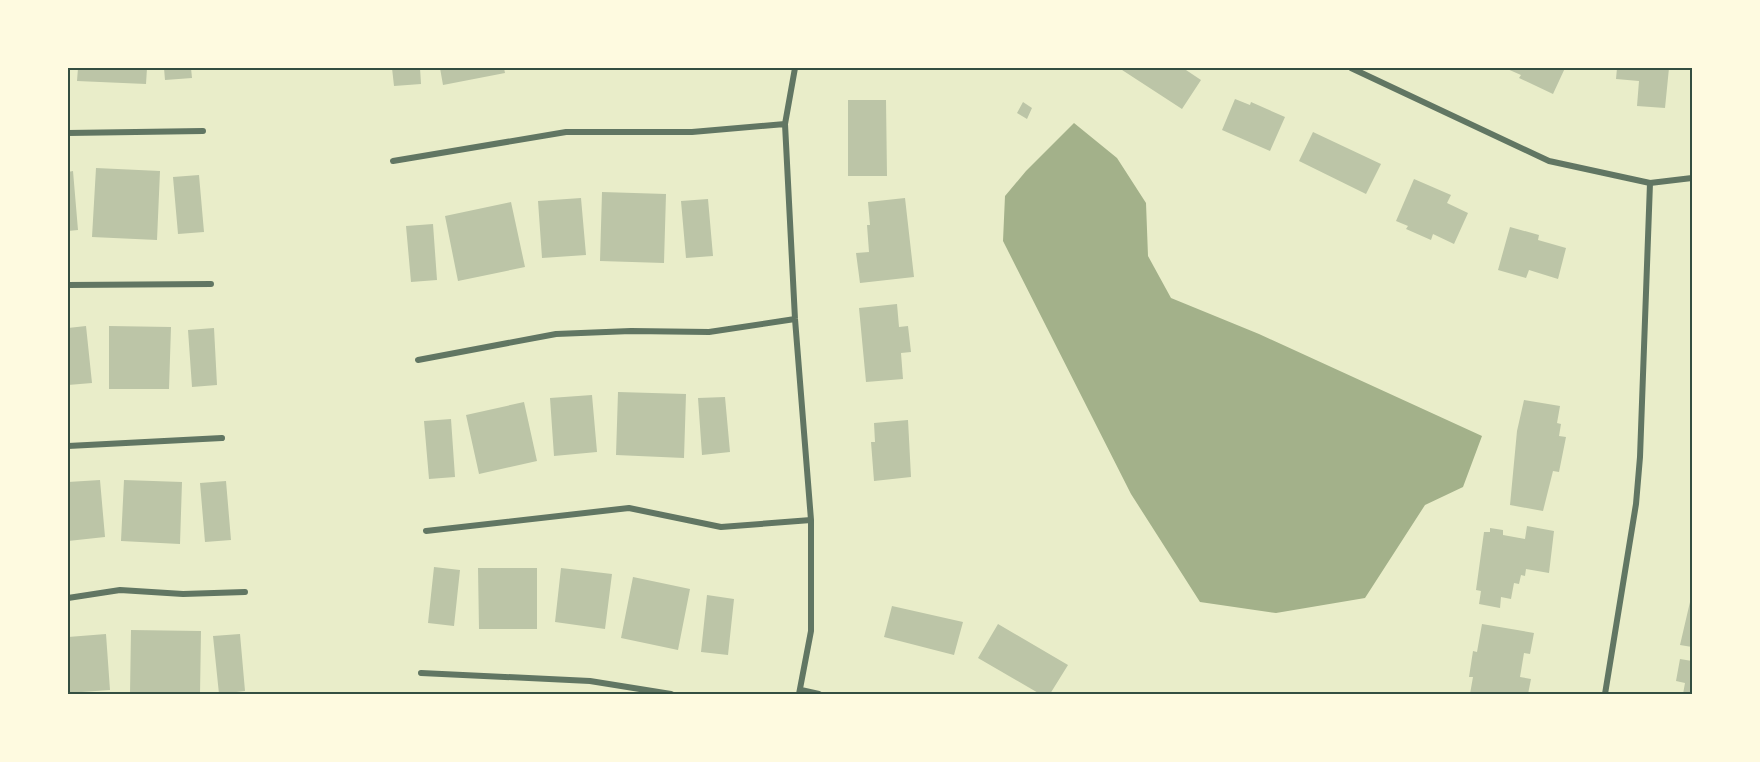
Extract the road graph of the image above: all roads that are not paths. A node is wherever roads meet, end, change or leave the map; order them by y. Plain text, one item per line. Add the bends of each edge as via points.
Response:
1 (795, 68) edge
2 (1351, 68) edge
3 (785, 124) junction
4 (203, 131) dead end
5 (68, 133) edge
6 (393, 161) dead end
7 (1692, 178) edge
8 (1650, 183) junction
9 (211, 284) dead end
10 (68, 285) edge
11 (795, 319) junction
12 (418, 360) dead end
13 (222, 438) dead end
14 (68, 446) edge
15 (811, 520) junction
16 (426, 531) dead end
17 (245, 592) dead end
18 (68, 598) edge
19 (421, 673) dead end
20 (800, 692) edge
21 (671, 694) edge
22 (819, 694) edge
23 (1605, 694) edge

1 - 3 street
2 - 8 street via 1549,161
3 - 6 street via 692,132 566,132
3 - 11 street
4 - 5 street
7 - 8 street
8 - 23 street via 1636,504
9 - 10 street
11 - 12 street via 709,332 556,334
11 - 15 street
13 - 14 street
15 - 16 street via 721,527 628,508
15 - 20 street via 811,631
17 - 18 street via 120,590
19 - 21 street via 590,681
20 - 22 street

